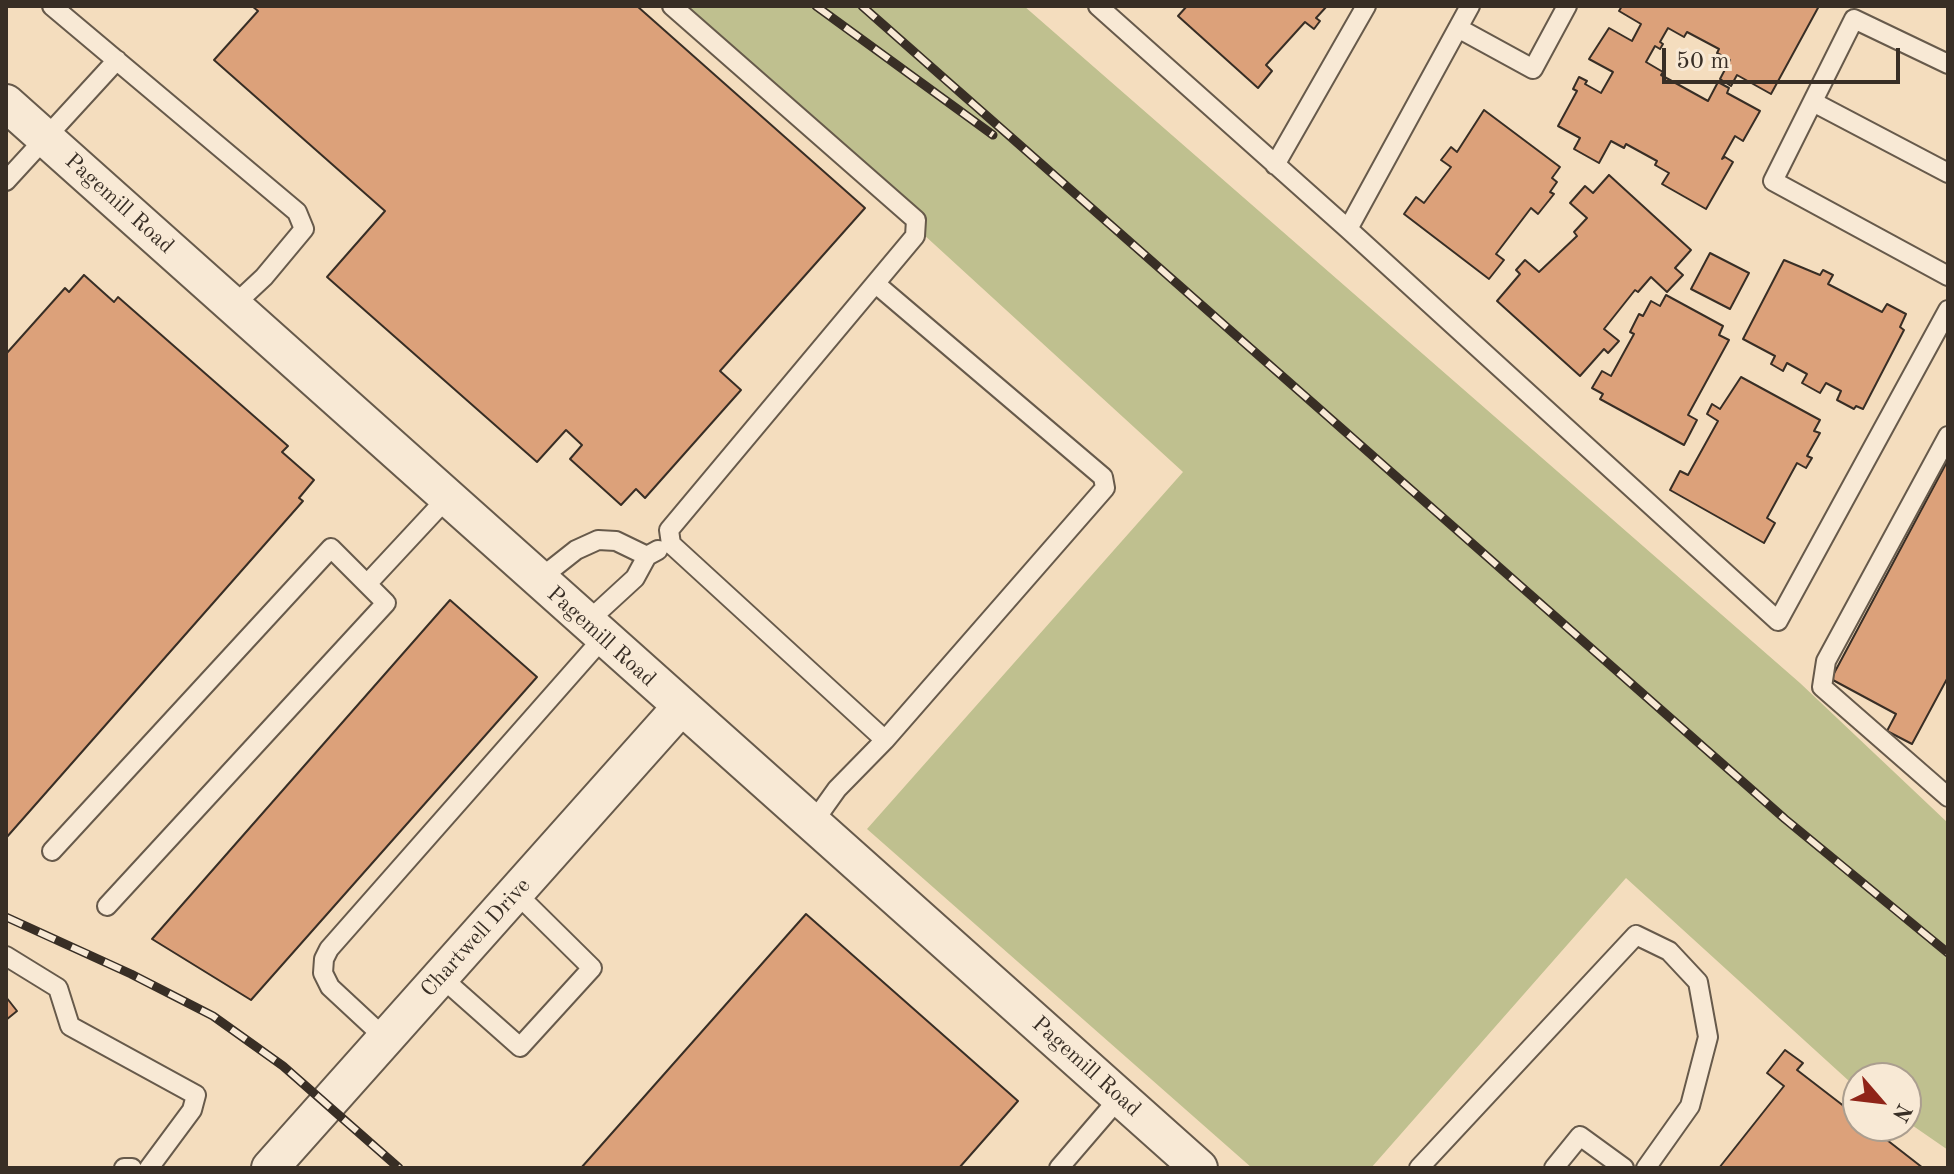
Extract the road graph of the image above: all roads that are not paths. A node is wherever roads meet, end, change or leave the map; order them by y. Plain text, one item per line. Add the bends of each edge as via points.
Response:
1 (52, 6) edge
2 (672, 6) edge
3 (1098, 6) edge
4 (1366, 6) edge
5 (1470, 6) edge
6 (1567, 6) edge
7 (1458, 28) junction
8 (117, 60) junction
9 (1948, 64) edge
10 (1813, 102) junction
11 (6, 103) edge
12 (46, 139) junction
13 (1275, 165) junction
14 (1948, 173) edge
15 (6, 181) edge
16 (1348, 229) junction
17 (1948, 276) edge
18 (876, 284) junction
19 (233, 306) junction
20 (1948, 310) edge
21 (1948, 436) edge
22 (447, 498) junction
23 (671, 544) junction
24 (647, 556) junction
25 (538, 580) junction
26 (367, 584) junction
27 (594, 630) junction
28 (680, 708) junction
29 (885, 740) junction
30 (1948, 797) edge
31 (812, 824) junction
32 (52, 851) dead end
33 (516, 893) junction
34 (107, 906) dead end
35 (6, 956) edge
36 (441, 977) junction
37 (386, 1039) junction
38 (1120, 1097) junction
39 (124, 1168) edge
40 (132, 1168) edge
41 (149, 1168) edge
42 (270, 1168) edge
43 (1059, 1168) edge
44 (1199, 1168) edge
45 (1419, 1168) edge
46 (1554, 1168) edge
47 (1624, 1168) edge
48 (1646, 1168) edge

1 - 8 lane
2 - 18 lane via 916,220 915,236
3 - 13 lane
4 - 13 lane
5 - 7 lane
6 - 7 lane via 1533,69
7 - 16 lane
8 - 12 lane
8 - 19 lane via 297,212 304,229
9 - 10 lane via 1854,19
10 - 14 lane
10 - 17 lane via 1773,181
11 - 12 street, Pagemill Road
12 - 15 lane
12 - 19 street, Pagemill Road
13 - 16 lane
16 - 20 lane via 1778,621
18 - 23 lane via 669,530
18 - 29 lane via 1103,477 1105,488
19 - 22 street, Pagemill Road
21 - 30 lane via 1826,661 1822,687
22 - 25 street, Pagemill Road
22 - 26 lane
23 - 24 lane
23 - 29 lane
24 - 25 lane via 616,541 598,540
24 - 27 lane
25 - 27 street, Pagemill Road
26 - 32 lane via 331,548
26 - 34 lane via 386,603
27 - 28 street, Pagemill Road
27 - 37 lane via 329,949 323,973 330,987
28 - 31 street, Pagemill Road
28 - 33 street, Chartwell Drive
29 - 31 lane via 837,789
31 - 38 street, Pagemill Road
33 - 36 street, Chartwell Drive
33 - 36 lane via 592,968 520,1047
35 - 41 lane via 58,988 70,1026 196,1095 192,1110
36 - 37 street, Chartwell Drive
37 - 42 street, Chartwell Drive
38 - 43 lane
38 - 44 street, Pagemill Road
39 - 40 lane
45 - 48 lane via 1636,935 1669,951 1698,982 1708,1037 1690,1106
46 - 47 lane via 1580,1136

